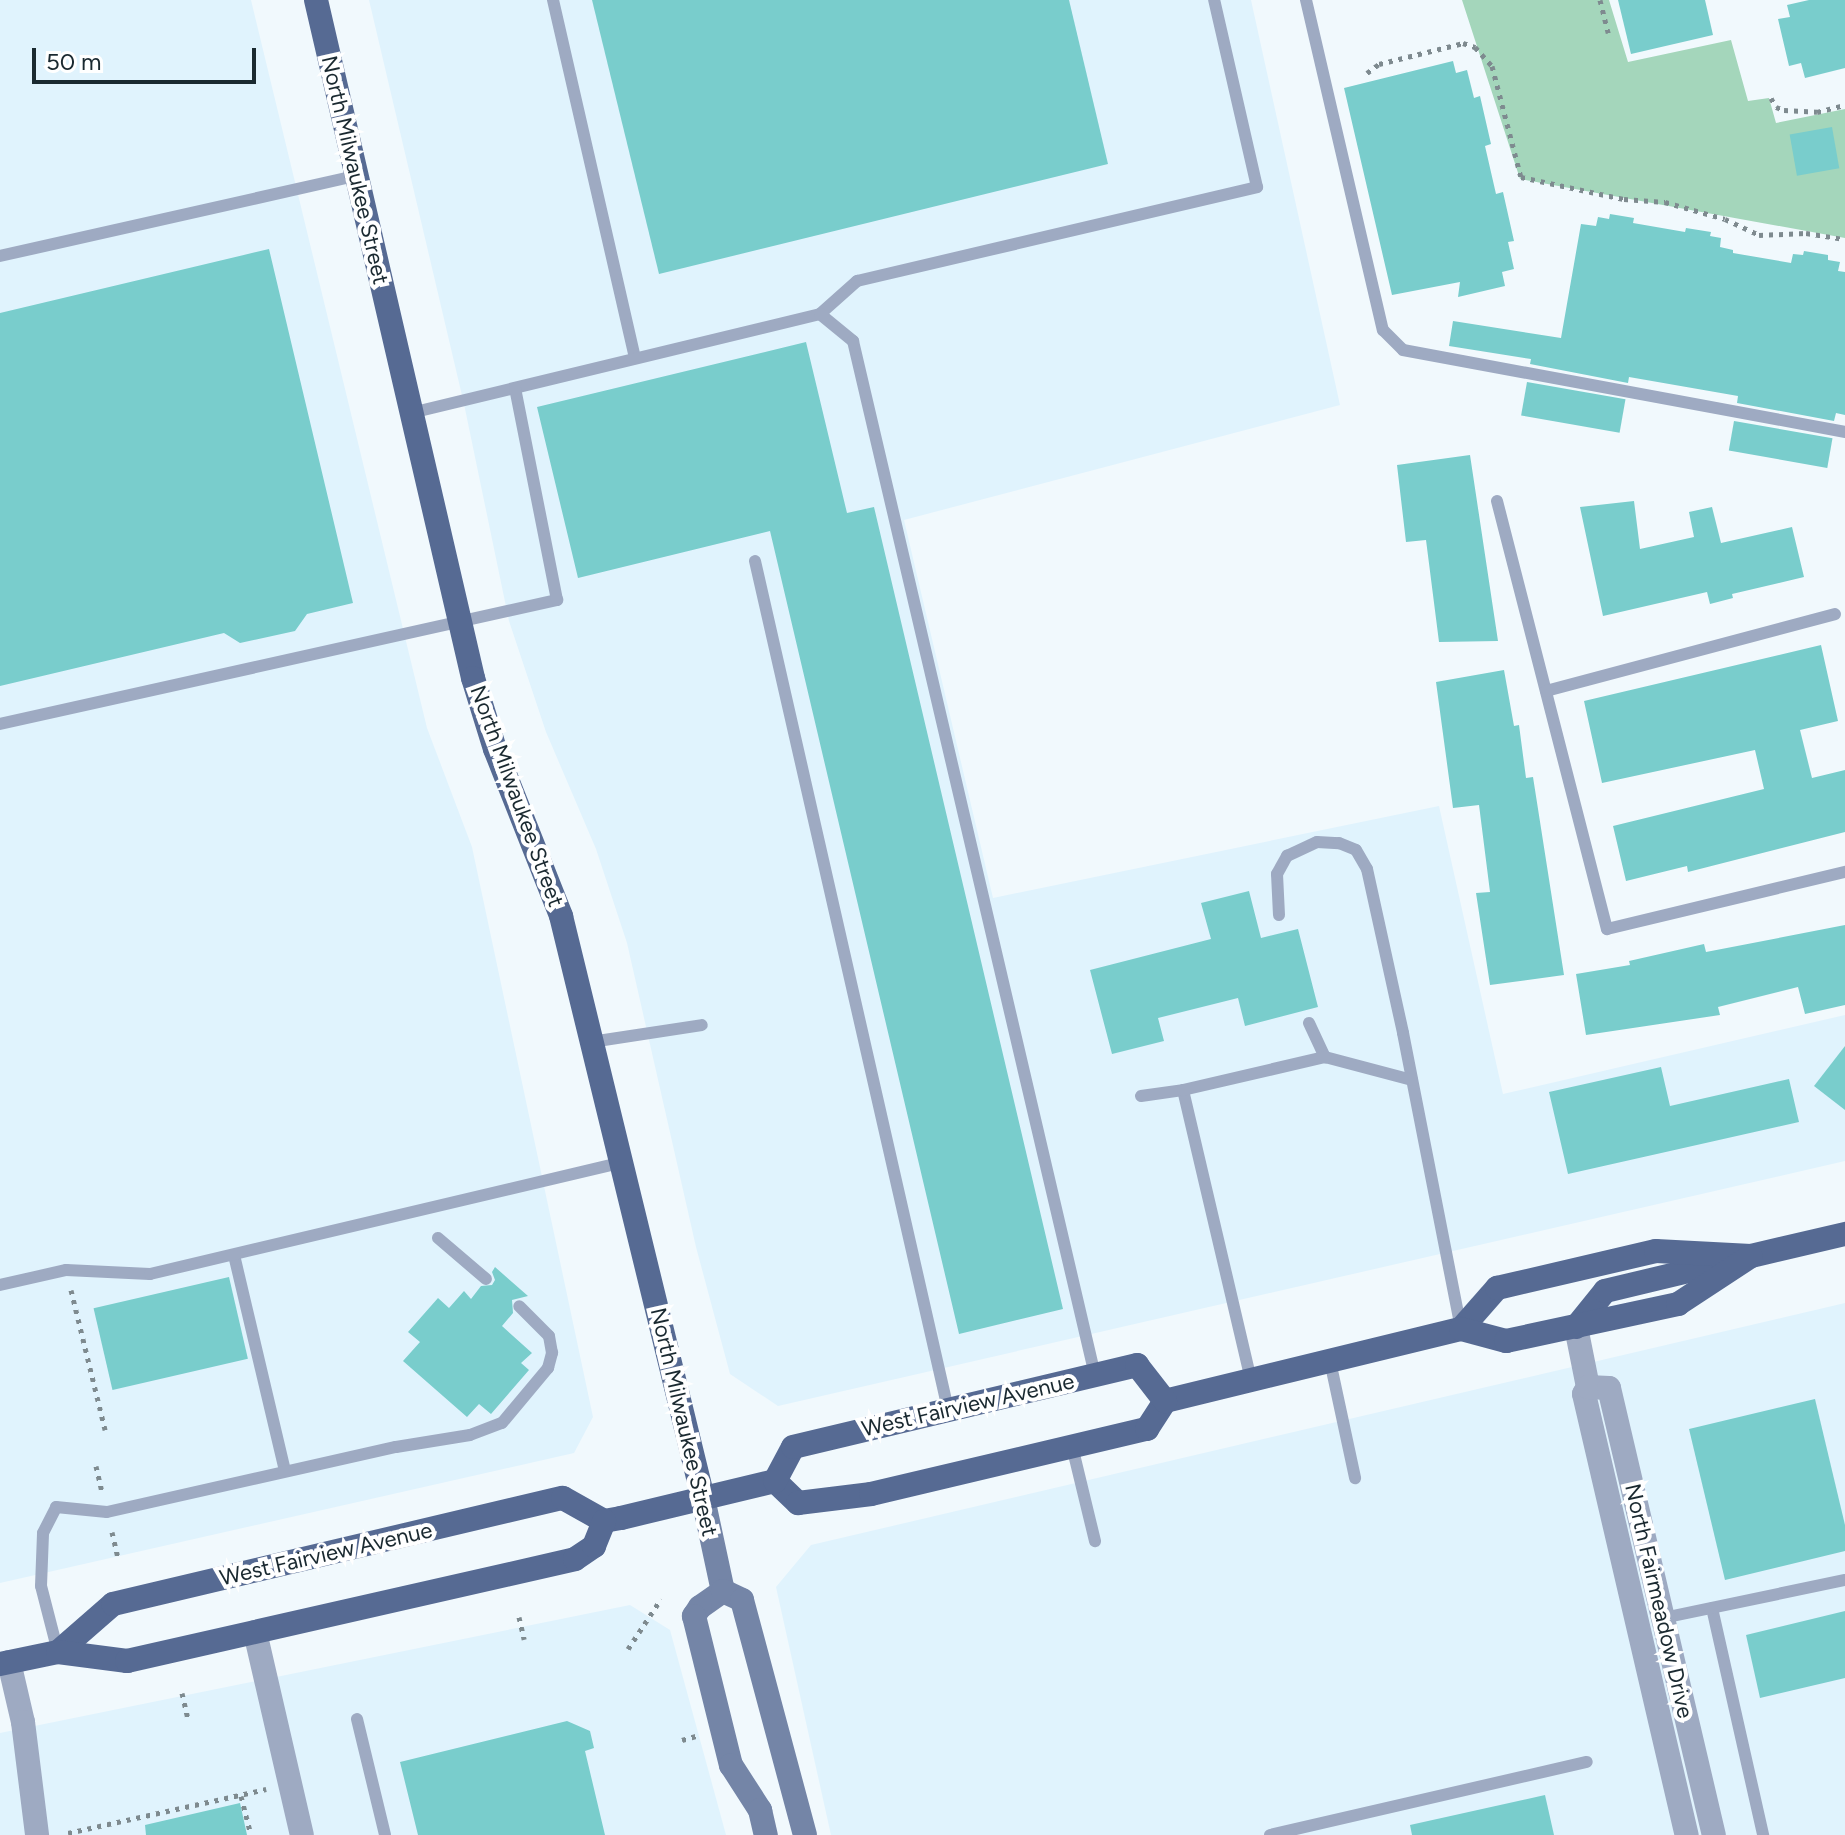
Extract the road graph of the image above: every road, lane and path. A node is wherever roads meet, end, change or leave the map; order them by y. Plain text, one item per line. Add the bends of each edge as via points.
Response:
1 (316, 0) edge
2 (553, 0) edge
3 (1214, 0) edge
4 (1306, 0) edge
5 (1600, 0) edge
6 (1608, 33) dead end
7 (1367, 73) dead end
8 (1771, 98) dead end
9 (1845, 105) edge
10 (356, 176) junction
11 (1845, 239) edge
12 (0, 256) edge
13 (820, 314) junction
14 (635, 358) junction
15 (515, 388) junction
16 (411, 413) junction
17 (1845, 432) edge
18 (1497, 501) dead end
19 (755, 561) dead end
20 (1835, 614) dead end
21 (460, 622) junction
22 (1546, 691) junction
23 (0, 724) edge
24 (1845, 872) edge
25 (1279, 915) dead end
26 (1309, 1023) dead end
27 (702, 1025) dead end
28 (591, 1042) junction
29 (1325, 1057) junction
30 (1412, 1080) junction
31 (1183, 1090) junction
32 (1141, 1096) dead end
33 (622, 1162) junction
34 (1845, 1234) edge
35 (438, 1238) dead end
36 (234, 1255) junction
37 (1751, 1256) junction
38 (486, 1279) dead end
39 (0, 1285) edge
40 (71, 1289) dead end
41 (519, 1306) dead end
42 (1576, 1327) junction
43 (1461, 1329) junction
44 (1330, 1361) junction
45 (1095, 1375) junction
46 (1251, 1380) junction
47 (1588, 1387) junction
48 (1165, 1401) junction
49 (948, 1409) junction
50 (105, 1430) dead end
51 (1072, 1446) junction
52 (96, 1466) dead end
53 (285, 1471) junction
54 (1355, 1478) dead end
55 (775, 1481) junction
56 (103, 1497) dead end
57 (703, 1498) junction
58 (604, 1521) junction
59 (112, 1531) dead end
60 (1095, 1541) dead end
61 (118, 1559) dead end
62 (1845, 1580) edge
63 (723, 1591) junction
64 (661, 1599) dead end
65 (1712, 1608) junction
66 (519, 1617) dead end
67 (1663, 1618) junction
68 (255, 1632) junction
69 (524, 1639) dead end
70 (628, 1649) dead end
71 (58, 1652) junction
72 (4, 1663) edge
73 (182, 1693) dead end
74 (188, 1718) dead end
75 (357, 1719) dead end
76 (1587, 1762) dead end
77 (273, 1788) dead end
78 (241, 1796) junction
79 (68, 1833) dead end
80 (37, 1835) edge
81 (251, 1835) edge
82 (302, 1835) edge
83 (385, 1835) edge
84 (766, 1835) edge
85 (805, 1835) edge
86 (1270, 1835) edge
87 (1687, 1835) edge
88 (1714, 1835) edge
89 (1763, 1835) edge

1 - 10 main road, North Milwaukee Street
2 - 14 lane
3 - 13 lane via 1257,187 857,281
4 - 17 lane via 1383,330 1403,350
5 - 6 path
7 - 11 path via 1379,64 1463,43 1475,47 1492,66 1521,177 1624,199 1665,202 1759,235 1806,233
8 - 9 path via 1784,110 1817,112
10 - 12 lane
10 - 16 main road, North Milwaukee Street
13 - 14 lane
13 - 45 lane via 853,341
14 - 15 lane
15 - 16 lane
15 - 21 lane via 557,600
16 - 21 main road, North Milwaukee Street
18 - 22 lane
19 - 49 lane
20 - 22 lane
21 - 23 lane
21 - 28 main road, North Milwaukee Street via 495,749 561,916
22 - 24 lane via 1607,929
25 - 30 lane via 1277,874 1287,856 1317,842 1356,850 1367,869
26 - 29 lane
27 - 28 lane
28 - 33 main road, North Milwaukee Street
29 - 30 lane
29 - 31 lane
30 - 43 lane
31 - 32 lane
31 - 46 lane
33 - 36 lane
33 - 57 main road, North Milwaukee Street
34 - 37 main road
35 - 38 lane
36 - 39 lane via 150,1274 66,1270
36 - 53 lane
37 - 42 main road via 1678,1304
37 - 43 main road via 1656,1251 1497,1288
40 - 50 path
41 - 53 lane via 549,1336 552,1353 548,1368 502,1423 470,1435
42 - 43 main road via 1506,1341
42 - 47 street, North Fairmeadow Drive
43 - 44 main road
44 - 46 main road
44 - 54 lane
45 - 48 main road, West Fairview Avenue via 1137,1365
45 - 49 main road, West Fairview Avenue
46 - 48 main road
47 - 67 street, North Fairmeadow Drive via 1609,1388
47 - 87 street, North Fairmeadow Drive via 1584,1394
48 - 51 main road via 1147,1429
49 - 55 main road, West Fairview Avenue via 793,1447
51 - 55 main road via 871,1494 798,1503
51 - 60 lane
52 - 56 path
53 - 71 lane via 107,1512 56,1507 43,1533 41,1586
55 - 57 main road
57 - 58 main road
57 - 63 main road, North Milwaukee Street
58 - 68 main road, West Fairview Avenue via 594,1546 575,1559
58 - 71 main road, West Fairview Avenue via 563,1498 113,1604
59 - 61 path
62 - 65 lane
63 - 84 main road via 694,1616 731,1765 760,1810
63 - 85 main road, North Milwaukee Street via 742,1600
64 - 70 path
65 - 67 lane
65 - 89 lane
66 - 69 path
67 - 88 street, North Fairmeadow Drive
68 - 71 main road, West Fairview Avenue via 127,1661
68 - 82 street
71 - 72 main road, West Fairview Avenue
72 - 80 street via 23,1722
73 - 74 path
75 - 83 lane
76 - 86 lane
77 - 78 path
78 - 79 path
78 - 81 path

